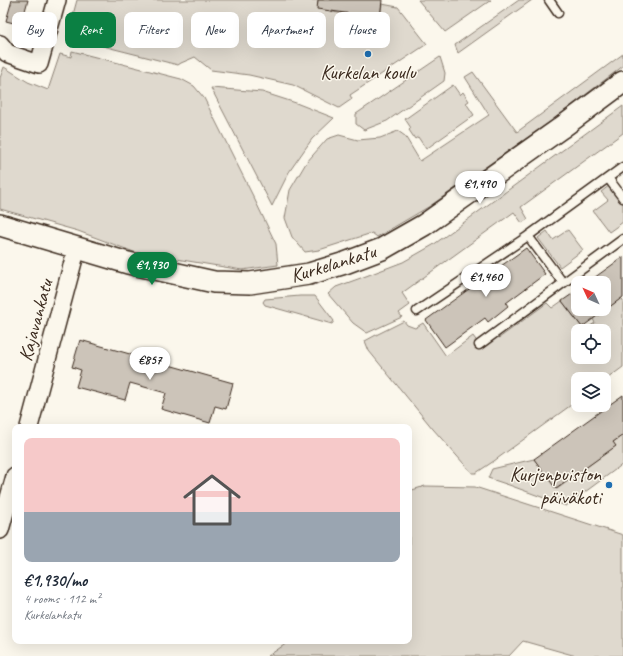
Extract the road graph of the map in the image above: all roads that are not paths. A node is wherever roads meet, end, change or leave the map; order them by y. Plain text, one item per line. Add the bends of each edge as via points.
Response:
1 (57, 0) edge
2 (549, 0) edge
3 (558, 13) dead end
4 (0, 44) edge
5 (623, 82) edge
6 (623, 167) edge
7 (608, 178) junction
8 (623, 198) edge
9 (0, 225) edge
10 (528, 236) junction
11 (623, 239) edge
12 (77, 248) junction
13 (563, 283) junction
14 (417, 311) dead end
15 (479, 345) dead end
16 (30, 424) edge
17 (12, 487) edge
18 (0, 530) edge

1 - 4 street via 39,64 7,53
2 - 3 lane
5 - 12 street, Kurkelankatu via 424,225 382,249 309,274 250,283 214,282 128,263
6 - 7 lane
7 - 8 lane
7 - 10 lane
9 - 12 street, Kurkelankatu
10 - 13 lane
10 - 14 lane
11 - 13 lane
12 - 16 street, Kajavankatu
13 - 15 lane
17 - 18 street

